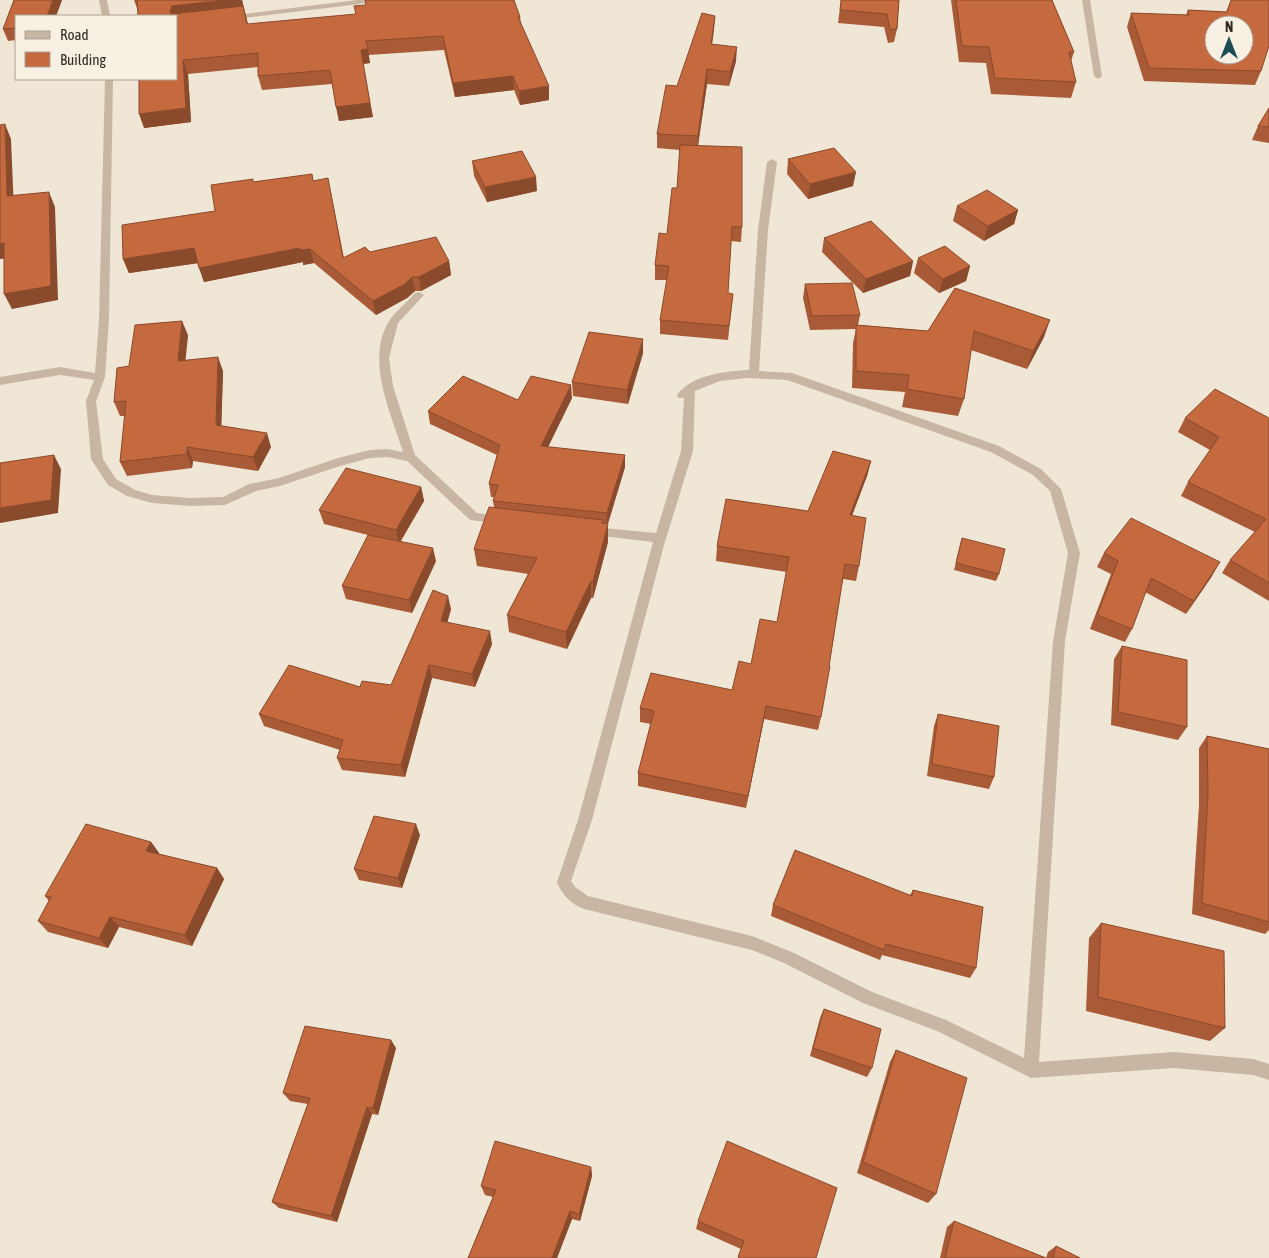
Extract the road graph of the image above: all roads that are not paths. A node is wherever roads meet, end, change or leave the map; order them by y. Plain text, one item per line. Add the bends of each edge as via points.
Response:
1 (103, 0) edge
2 (378, 0) edge
3 (1086, 0) edge
4 (106, 15) edge
5 (215, 20) edge
6 (1098, 76) dead end
7 (109, 80) edge
8 (772, 162) dead end
9 (419, 295) edge
10 (754, 373) junction
11 (100, 377) junction
12 (0, 381) edge
13 (410, 457) junction
14 (513, 522) edge
15 (582, 529) edge
16 (660, 538) junction
17 (1031, 1070) junction
18 (1269, 1072) edge

1 - 4 street
2 - 5 street
3 - 6 street
7 - 11 street
8 - 10 street via 763,230
9 - 13 street via 394,322 384,358 388,386
10 - 16 street via 713,378 689,389 682,395 690,389 687,450
10 - 17 street via 788,376 995,450 1037,472 1055,489 1074,553 1059,641
11 - 12 street via 60,371
11 - 13 street via 90,401 97,459 112,482 131,493 152,499 225,502 253,487 280,482 370,454
13 - 14 street via 474,517
15 - 16 street
16 - 17 street via 585,820 564,882 570,892 584,902 752,943 868,998 941,1025
17 - 18 street via 1174,1060

